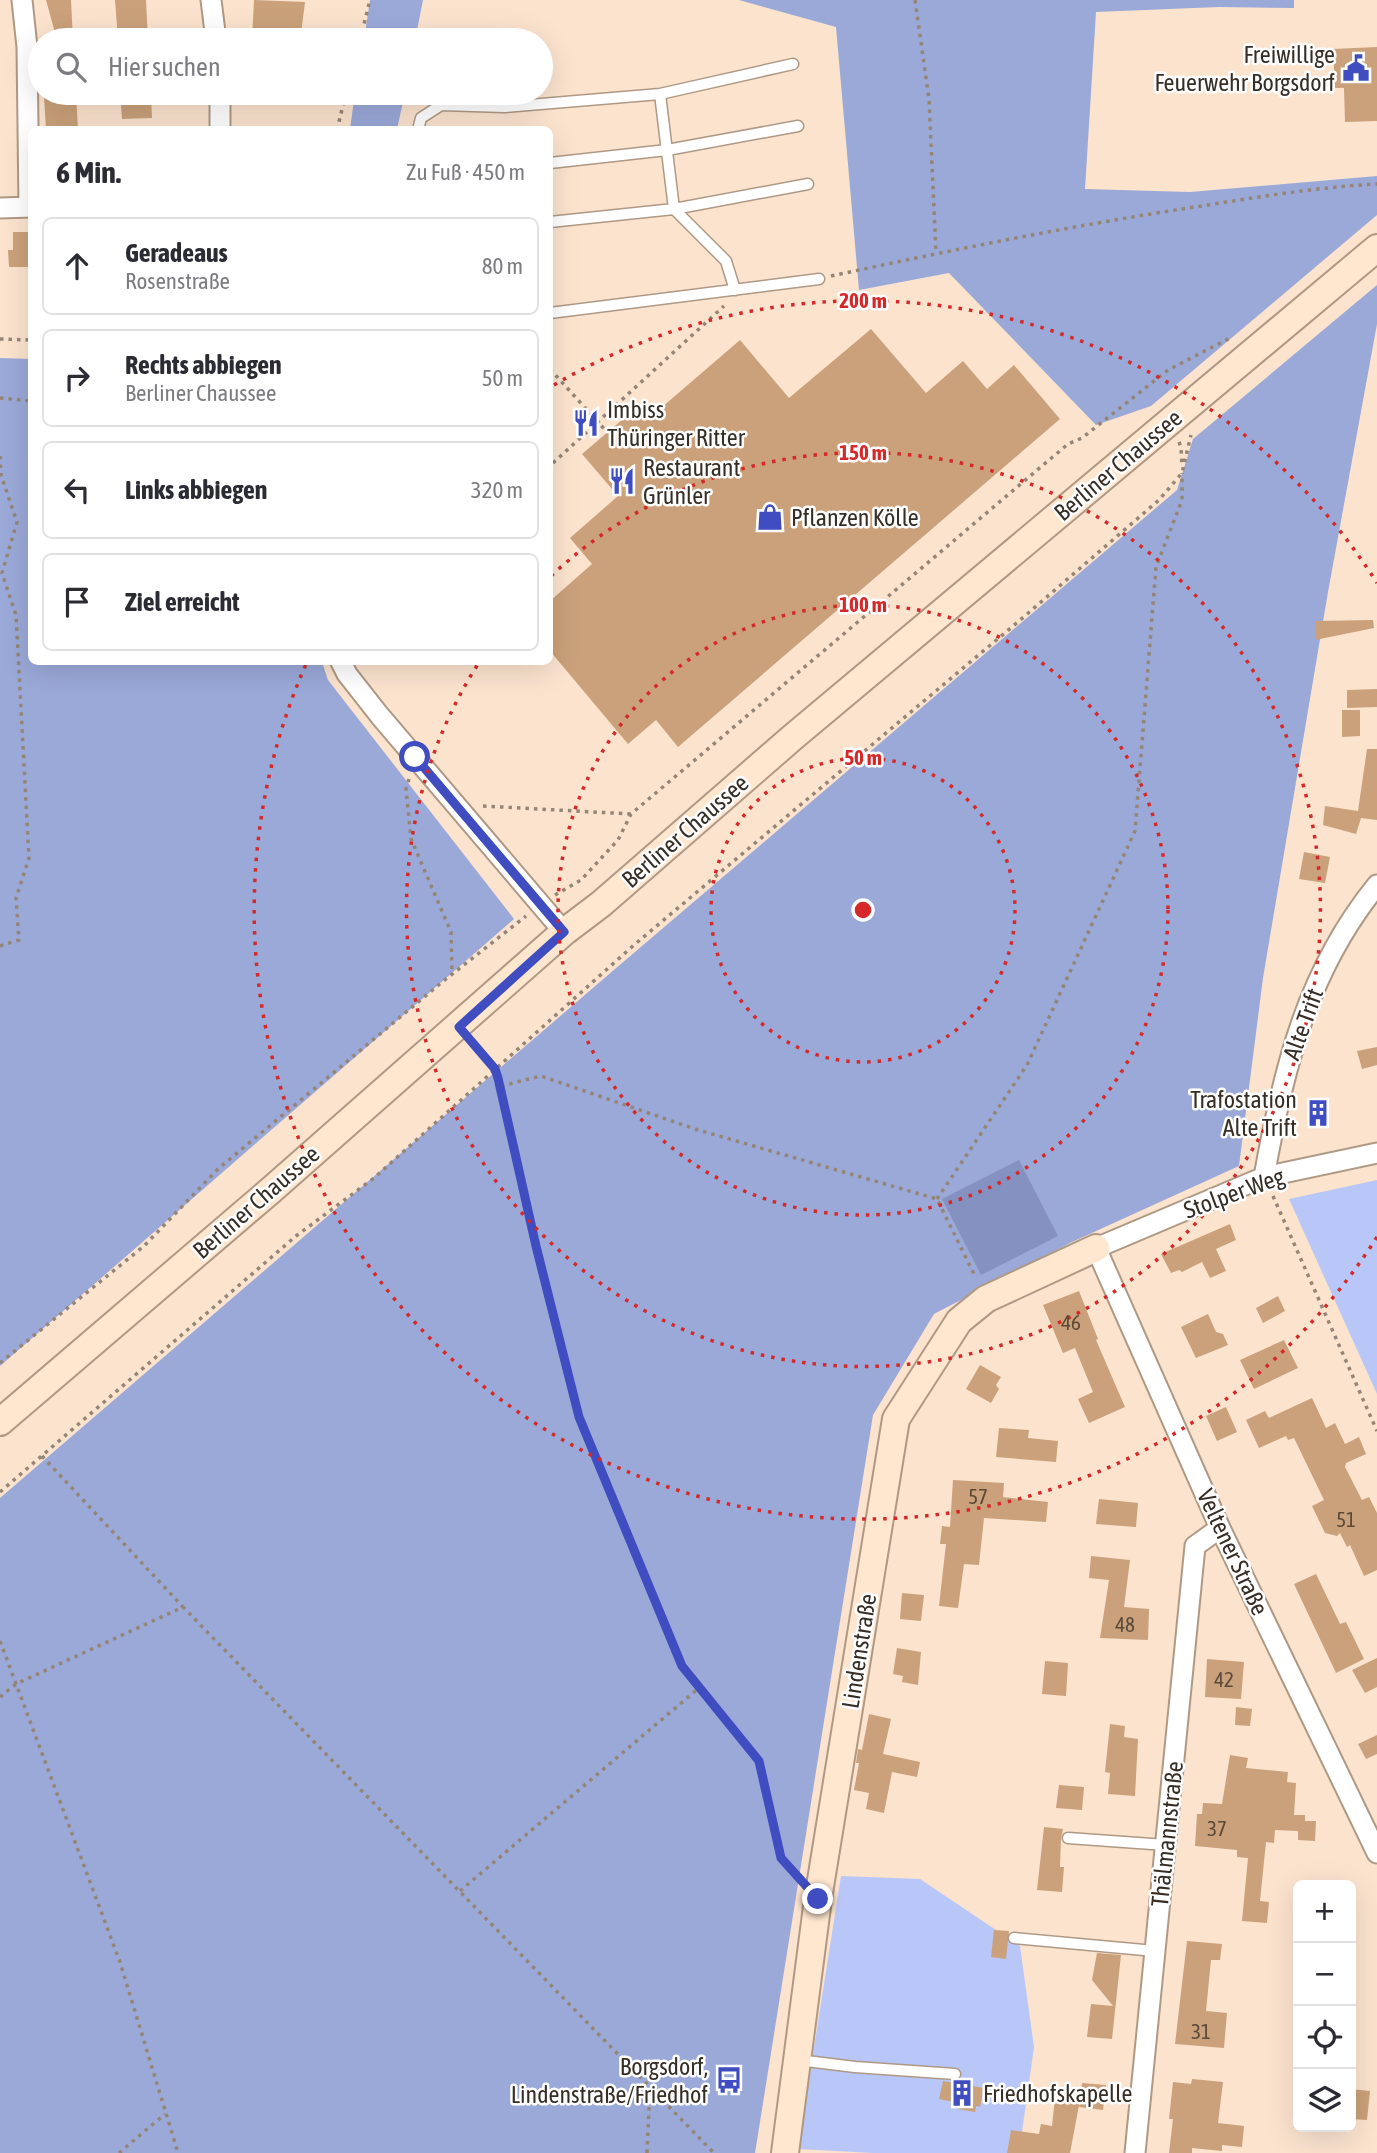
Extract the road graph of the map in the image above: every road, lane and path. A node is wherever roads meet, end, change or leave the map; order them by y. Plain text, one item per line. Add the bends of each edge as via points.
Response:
1 (22, 0) edge
2 (211, 0) edge
3 (370, 0) edge
4 (915, 0) edge
5 (214, 28) edge
6 (363, 28) edge
7 (793, 64) dead end
8 (660, 94) junction
9 (28, 100) edge
10 (553, 103) edge
11 (28, 105) edge
12 (220, 105) edge
13 (343, 105) edge
14 (441, 105) edge
15 (441, 105) edge
16 (529, 105) edge
17 (28, 126) edge
18 (220, 126) edge
19 (338, 126) edge
20 (419, 126) edge
21 (798, 126) dead end
22 (667, 150) junction
23 (553, 163) edge
24 (808, 184) dead end
25 (1377, 184) edge
26 (28, 207) edge
27 (0, 208) edge
28 (674, 209) junction
29 (553, 222) edge
30 (1377, 248) edge
31 (936, 253) junction
32 (819, 279) joint
33 (739, 289) junction
34 (553, 313) edge
35 (1237, 334) dead end
36 (0, 339) edge
37 (28, 340) edge
38 (553, 372) edge
39 (0, 398) edge
40 (28, 401) edge
41 (598, 422) junction
42 (1181, 425) junction
43 (607, 432) dead end
44 (0, 456) edge
45 (553, 463) dead end
46 (1182, 473) junction
47 (342, 665) edge
48 (415, 757) junction
49 (631, 814) junction
50 (467, 818) junction
51 (1377, 885) edge
52 (540, 905) junction
53 (564, 932) junction
54 (0, 946) edge
55 (452, 974) junction
56 (459, 1027) junction
57 (495, 1069) junction
58 (500, 1087) junction
59 (1377, 1153) edge
60 (1264, 1177) junction
61 (937, 1199) junction
62 (1096, 1248) junction
63 (986, 1299) junction
64 (0, 1363) edge
65 (0, 1422) edge
66 (1377, 1431) edge
67 (43, 1456) junction
68 (0, 1492) edge
69 (1220, 1528) junction
70 (183, 1607) junction
71 (0, 1641) edge
72 (16, 1684) junction
73 (700, 1687) junction
74 (0, 1697) edge
75 (1068, 1838) dead end
76 (1166, 1846) junction
77 (1377, 1853) edge
78 (460, 1891) junction
79 (818, 1899) junction
80 (1014, 1938) dead end
81 (1155, 1951) junction
82 (797, 2060) junction
83 (955, 2074) dead end
84 (650, 2087) junction
85 (166, 2113) junction
86 (119, 2153) edge
87 (178, 2153) edge
88 (647, 2153) edge
89 (714, 2153) edge
90 (785, 2153) edge
91 (1135, 2153) edge

1 - 9 street
2 - 5 street
3 - 6 path
4 - 31 path via 929,99
7 - 8 lane
8 - 10 lane
8 - 22 lane
11 - 17 street
12 - 18 street
13 - 19 path
14 - 20 lane via 421,118
15 - 16 lane
21 - 22 lane
22 - 23 lane
22 - 28 lane
24 - 28 lane
25 - 31 path via 1159,212
26 - 27 street
28 - 29 lane
28 - 33 lane via 726,261
30 - 42 main road, Berliner Chaussee
31 - 32 path
32 - 33 lane
33 - 34 lane
33 - 41 path
35 - 49 path via 1168,370 1082,438 1068,444
36 - 37 path
38 - 41 path
39 - 40 path
41 - 43 path
41 - 45 path
42 - 46 path
42 - 46 path
42 - 53 main road, Berliner Chaussee via 793,737
44 - 54 path via 1,475 17,522 2,573 16,615 29,858 16,898 19,940
46 - 57 path via 1149,509 634,945
46 - 61 path via 1182,500 1156,567 1135,831 1027,1065
47 - 48 street
48 - 50 street
48 - 55 path via 406,789 411,839 451,932
49 - 50 path via 485,804
49 - 52 path via 618,840 581,880
50 - 52 street
51 - 60 street, Alte Trift via 1336,944 1300,1023 1279,1096
52 - 53 street
52 - 55 path
53 - 56 main road, Berliner Chaussee
55 - 64 path via 218,1169 144,1246
56 - 57 path
56 - 65 main road, Berliner Chaussee
57 - 58 path
57 - 67 path via 374,1178 296,1236
58 - 61 path via 541,1076 695,1129
58 - 73 path via 579,1417 682,1666
59 - 60 street, Stolper Weg
60 - 62 street, Stolper Weg
60 - 66 path
61 - 63 path
62 - 63 main road, Lindenstraße
62 - 69 street, Veltener Straße
63 - 79 main road, Lindenstraße via 959,1321 896,1419
67 - 68 path
67 - 70 path
69 - 76 street, Thälmannstraße via 1195,1546
69 - 77 street, Veltener Straße
70 - 72 path
70 - 78 path
71 - 72 path
72 - 74 path
72 - 85 path via 120,1962
73 - 78 path
73 - 79 path via 759,1761 781,1858
75 - 76 lane
76 - 81 street, Thälmannstraße
78 - 84 path
79 - 82 main road, Lindenstraße
80 - 81 lane
81 - 91 street, Thälmannstraße
82 - 83 lane
82 - 90 main road, Lindenstraße
84 - 88 path
84 - 89 path
85 - 86 path
85 - 87 path

